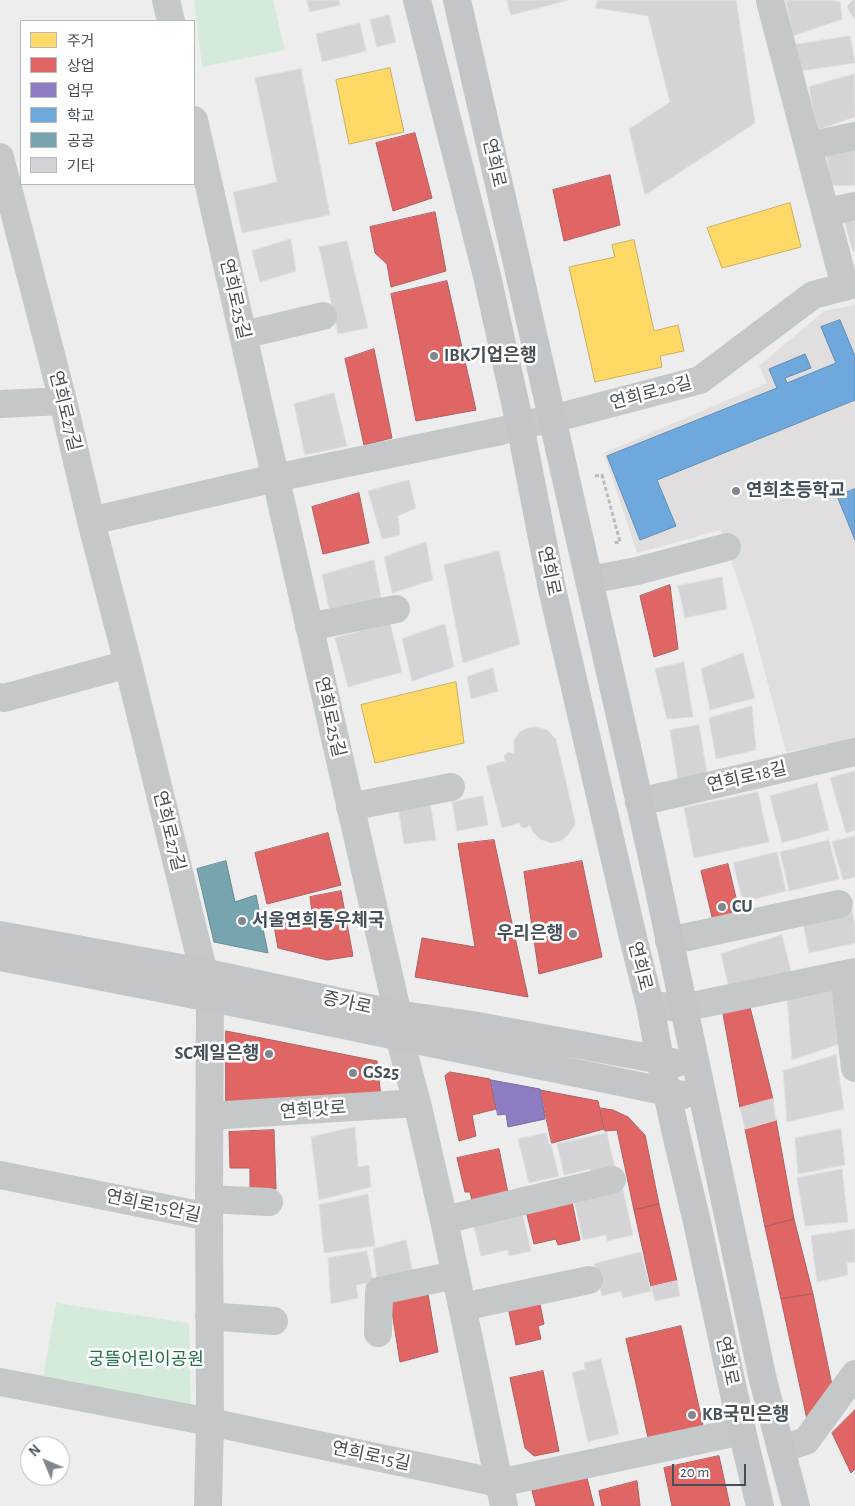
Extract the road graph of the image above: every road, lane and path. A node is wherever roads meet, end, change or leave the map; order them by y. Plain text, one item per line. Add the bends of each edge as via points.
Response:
1 (166, 0) edge
2 (417, 0) edge
3 (457, 0) edge
4 (770, 1) edge
5 (171, 20) edge
6 (195, 124) edge
7 (855, 136) edge
8 (808, 146) junction
9 (0, 157) edge
10 (855, 206) edge
11 (826, 212) junction
12 (850, 286) edge
13 (323, 316) dead end
14 (243, 335) junction
15 (63, 401) junction
16 (0, 404) edge
17 (552, 419) junction
18 (520, 425) junction
19 (595, 476) dead end
20 (275, 478) junction
21 (91, 521) junction
22 (612, 543) dead end
23 (727, 547) dead end
24 (589, 580) junction
25 (396, 609) dead end
26 (309, 627) junction
27 (128, 664) junction
28 (0, 697) edge
29 (855, 752) edge
30 (451, 787) dead end
31 (639, 802) junction
32 (350, 807) junction
33 (838, 904) dead end
34 (0, 935) edge
35 (669, 941) junction
36 (0, 957) edge
37 (204, 972) junction
38 (850, 973) edge
39 (210, 998) junction
40 (650, 1005) junction
41 (683, 1008) junction
42 (398, 1025) junction
43 (660, 1060) junction
44 (696, 1067) junction
45 (855, 1068) edge
46 (667, 1091) junction
47 (702, 1099) junction
48 (417, 1103) junction
49 (210, 1116) junction
50 (0, 1175) edge
51 (612, 1180) dead end
52 (269, 1202) dead end
53 (209, 1208) junction
54 (444, 1220) junction
55 (455, 1275) junction
56 (589, 1280) dead end
57 (462, 1306) junction
58 (209, 1316) junction
59 (274, 1321) dead end
60 (378, 1333) dead end
61 (855, 1374) edge
62 (0, 1382) edge
63 (210, 1422) junction
64 (742, 1431) junction
65 (781, 1449) junction
66 (502, 1494) edge
67 (208, 1506) edge
68 (760, 1506) edge
69 (796, 1506) edge

1 - 5 street
2 - 18 main road, 연희로 via 467,193
3 - 17 main road, 연희로
4 - 8 street, 연희로20길
6 - 14 street, 연희로25길
7 - 8 street
8 - 11 street, 연희로20길
9 - 15 street, 연희로27길
10 - 11 street
11 - 12 street, 연희로20길
12 - 17 street, 연희로20길 via 813,295 700,380
13 - 14 street
14 - 20 street, 연희로25길
15 - 16 street
15 - 21 street, 연희로27길
17 - 18 street, 연희로20길
17 - 24 main road, 연희로
18 - 20 street
18 - 40 main road, 연희로 via 552,589
19 - 22 path via 602,475 620,542
20 - 21 street
20 - 26 street, 연희로25길
21 - 27 street, 연희로27길
23 - 24 street
24 - 31 main road, 연희로
25 - 26 street
26 - 32 street, 연희로25길
27 - 28 street
27 - 37 street, 연희로27길
29 - 31 street, 연희로18길
30 - 32 street
31 - 35 main road, 연희로
32 - 42 street, 연희로25길
33 - 35 street, 연희로
34 - 37 main road, 증가로
35 - 41 main road, 연희로
36 - 39 main road, 증가로
37 - 39 street, 연희로27길
37 - 42 main road, 증가로
38 - 41 street
38 - 45 street
39 - 42 main road, 증가로
39 - 49 street
40 - 41 street
40 - 43 main road, 연희로
41 - 44 main road, 연희로
42 - 43 main road, 증가로 via 473,1025
42 - 46 main road, 증가로
42 - 48 street
43 - 44 main road, 증가로
43 - 46 main road, 연희로
44 - 47 main road, 연희로
46 - 47 main road, 증가로
46 - 64 main road, 연희로
47 - 65 main road, 연희로 via 762,1380
48 - 49 street, 연희맛로
48 - 54 street
49 - 53 street
50 - 53 street, 연희로15안길
51 - 54 street
52 - 53 street
53 - 58 street, 연희로15안길
54 - 55 street
55 - 57 street
55 - 60 street via 379,1291
56 - 57 street
57 - 66 street
58 - 59 street
58 - 63 street, 연희로15안길
61 - 65 street via 806,1441
62 - 63 street, 연희로15길
63 - 66 street, 연희로15길
63 - 67 street, 연희로15안길
64 - 66 street, 연희로15길
64 - 68 main road, 연희로
65 - 69 main road, 연희로

